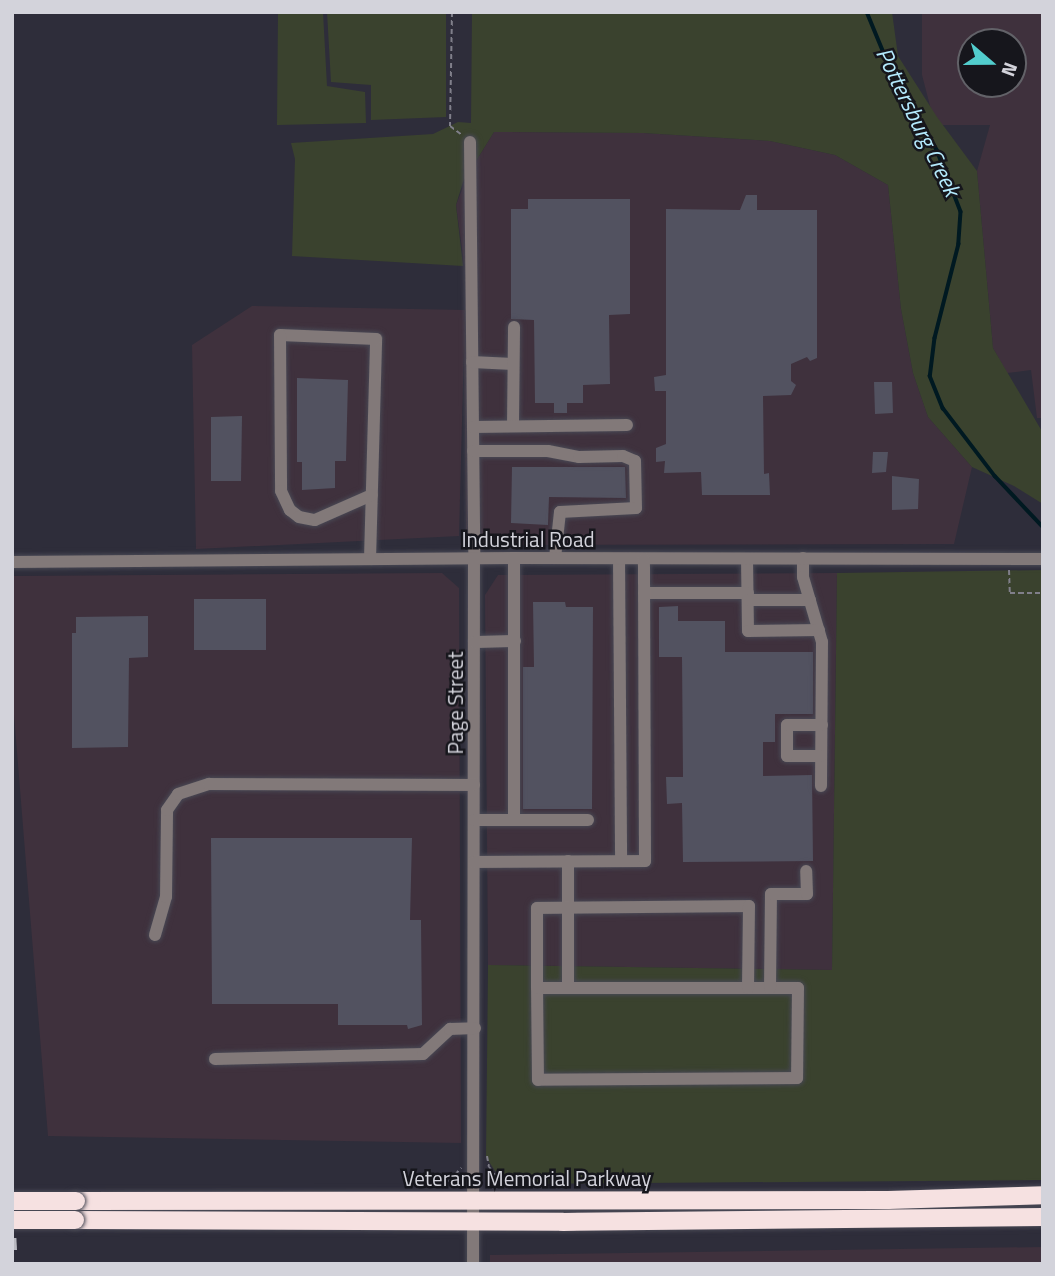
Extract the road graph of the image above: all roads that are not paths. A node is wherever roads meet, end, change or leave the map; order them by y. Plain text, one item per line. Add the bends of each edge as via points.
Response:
1 (470, 142) road end
2 (513, 327) dead end
3 (472, 362) junction
4 (513, 364) junction
5 (627, 425) dead end
6 (513, 426) junction
7 (473, 427) junction
8 (473, 451) junction
9 (372, 495) junction
10 (474, 558) junction
11 (514, 558) junction
12 (555, 558) junction
13 (803, 558) junction
14 (370, 559) junction
15 (619, 559) junction
16 (644, 559) junction
17 (747, 559) junction
18 (1043, 559) edge
19 (12, 562) edge
20 (644, 593) junction
21 (748, 596) junction
22 (810, 600) junction
23 (819, 630) junction
24 (515, 641) junction
25 (474, 642) junction
26 (821, 725) junction
27 (821, 756) junction
28 (474, 785) junction
29 (821, 786) dead end
30 (474, 820) junction
31 (514, 820) junction
32 (588, 820) dead end
33 (568, 861) junction
34 (621, 861) junction
35 (474, 862) junction
36 (806, 871) dead end
37 (568, 908) junction
38 (155, 935) dead end
39 (537, 988) junction
40 (568, 988) junction
41 (748, 988) junction
42 (770, 988) junction
43 (475, 1028) junction
44 (215, 1059) dead end
45 (1043, 1195) edge
46 (12, 1201) edge
47 (472, 1201) junction
48 (1043, 1217) edge
49 (12, 1220) edge
50 (473, 1223) junction
51 (473, 1264) edge

1 - 3 street, Page Street
2 - 4 street
3 - 4 street
3 - 7 street, Page Street
4 - 6 street
5 - 6 street
6 - 7 street
7 - 8 street, Page Street
8 - 10 street, Page Street
8 - 12 street via 548,451 579,457 623,456 635,461 636,508 560,512
9 - 9 street via 376,339 280,335 281,491 290,510 315,520
9 - 14 street
10 - 11 street, Industrial Road
10 - 14 street, Industrial Road
10 - 25 street, Page Street
11 - 12 street, Industrial Road
11 - 24 street
12 - 15 street, Industrial Road
13 - 17 street, Industrial Road
13 - 18 street, Industrial Road
13 - 22 street
14 - 19 street, Industrial Road
15 - 16 street, Industrial Road
15 - 34 street
16 - 17 street, Industrial Road
16 - 20 street
17 - 21 street
20 - 21 street
20 - 34 street via 645,861
21 - 22 street
21 - 23 street via 748,631
22 - 23 street
23 - 26 street
24 - 25 street
24 - 31 street
25 - 28 street, Page Street
26 - 27 street
26 - 27 street via 787,725 787,756
27 - 29 street
28 - 30 street, Page Street
28 - 38 street via 209,784 178,794 166,810 166,897
30 - 31 street
30 - 35 street, Page Street
31 - 32 street
33 - 34 street
33 - 35 street
33 - 37 street
35 - 43 street, Page Street
36 - 42 street via 807,894 771,894
37 - 39 street via 537,908
37 - 40 street
37 - 41 street via 749,906
39 - 40 street
39 - 42 street via 538,1080 797,1078 798,988
40 - 41 street
41 - 42 street
43 - 44 street via 450,1029 423,1054
43 - 47 street, Page Street
45 - 47 highway, Veterans Memorial Parkway
46 - 47 highway, Veterans Memorial Parkway, bridge
47 - 50 street, Page Street
48 - 50 highway, Veterans Memorial Parkway
49 - 50 highway, Veterans Memorial Parkway, bridge
50 - 51 street, Page Street

